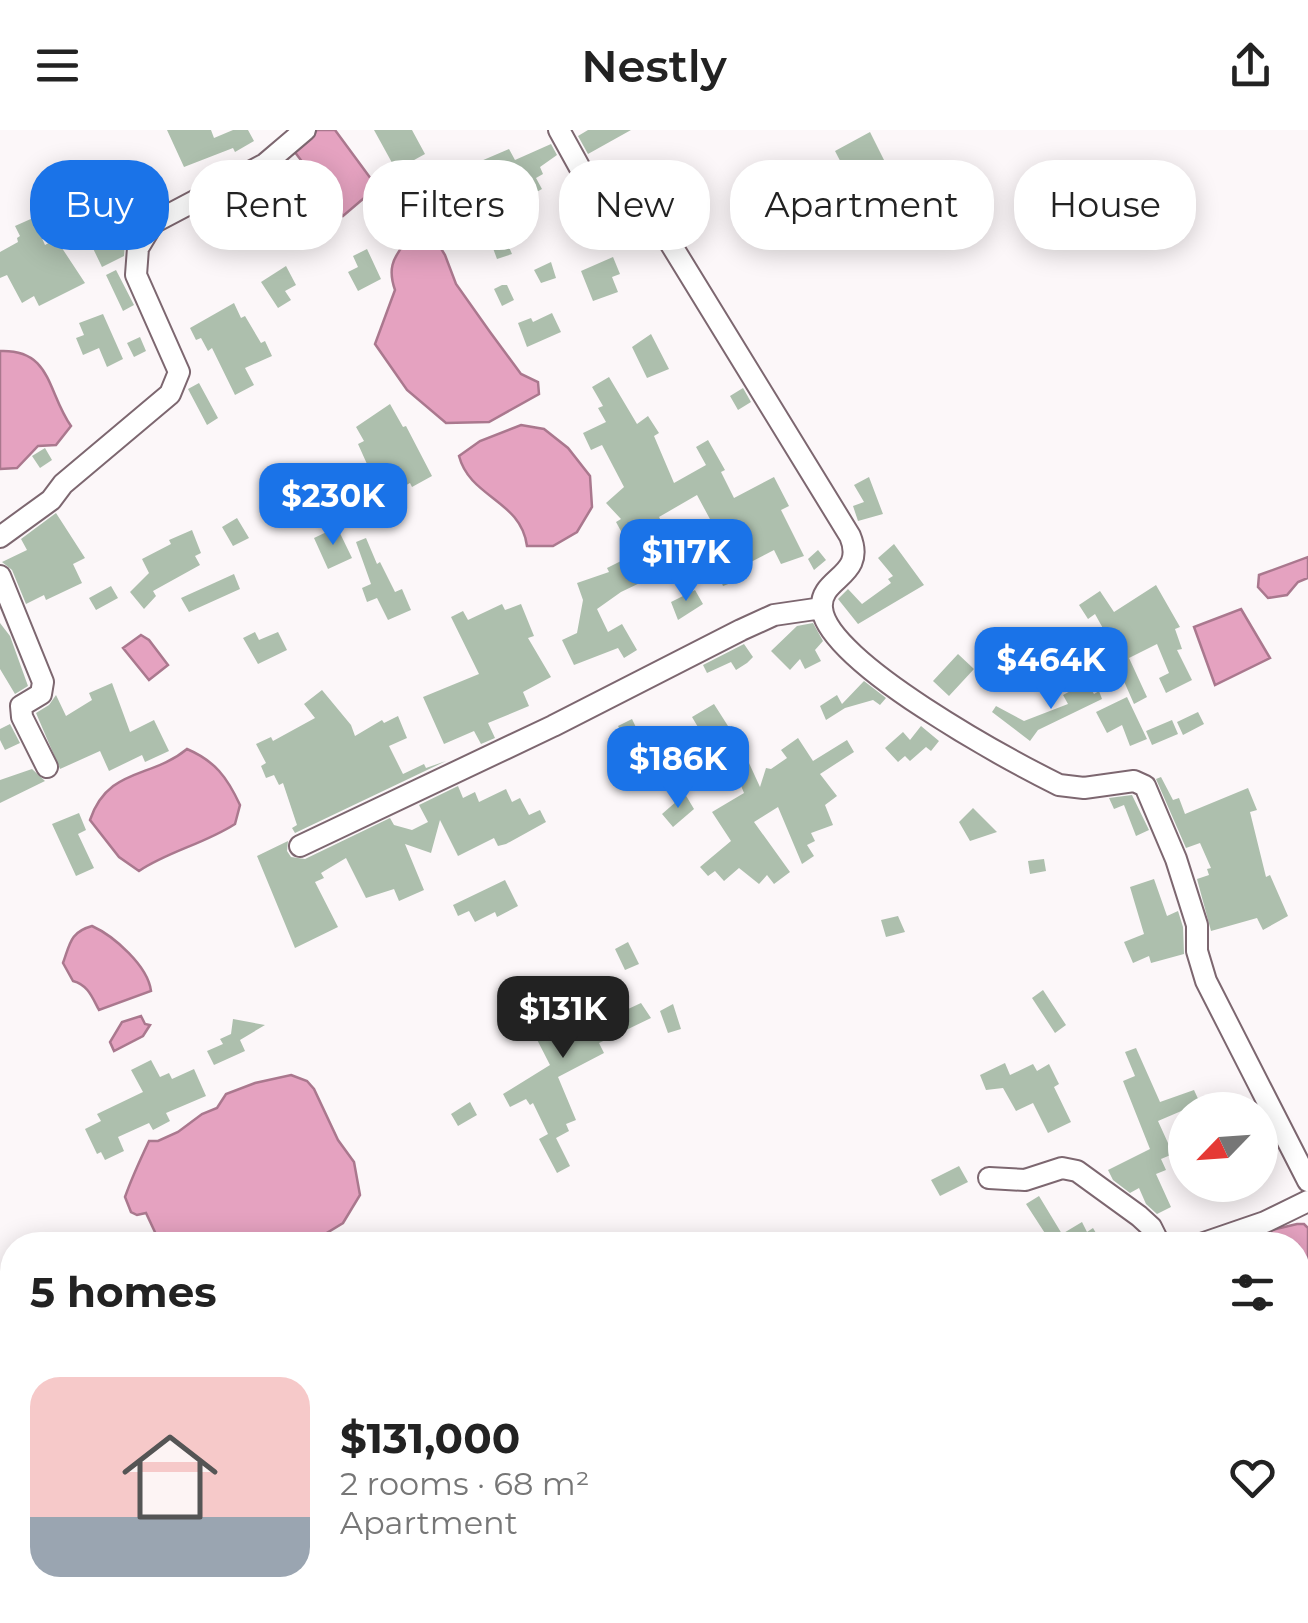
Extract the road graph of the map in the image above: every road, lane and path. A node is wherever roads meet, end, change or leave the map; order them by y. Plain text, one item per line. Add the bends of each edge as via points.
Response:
1 (305, 130) edge
2 (559, 130) edge
3 (0, 537) edge
4 (0, 576) edge
5 (822, 608) junction
6 (47, 767) dead end
7 (300, 846) dead end
8 (989, 1178) dead end
9 (1308, 1182) edge
10 (1308, 1201) edge
11 (1154, 1232) edge
12 (1236, 1232) edge

1 - 3 street via 265,164 153,223 138,248 136,275 179,372 170,394
2 - 5 street via 591,188 628,182 637,189 850,536 855,560
4 - 6 street via 43,682 41,694 21,706
5 - 7 street via 774,615 741,630
5 - 9 street via 830,626 880,678 1020,765 1059,785 1145,786 1197,924 1196,951 1206,981
8 - 11 street via 1077,1171
10 - 12 street

